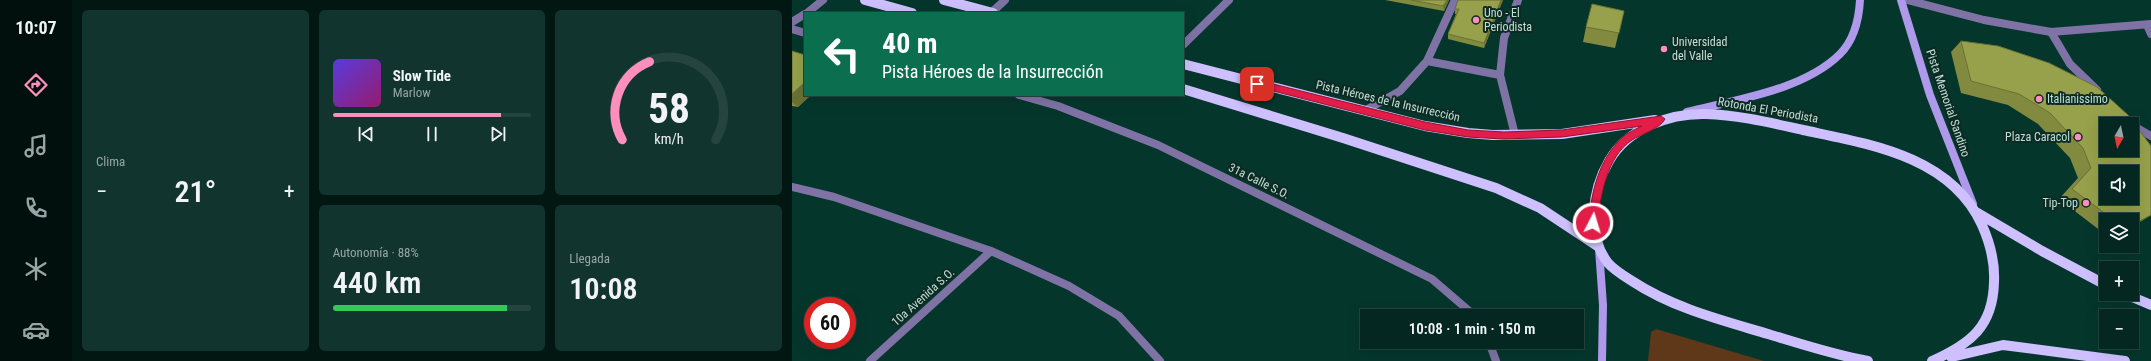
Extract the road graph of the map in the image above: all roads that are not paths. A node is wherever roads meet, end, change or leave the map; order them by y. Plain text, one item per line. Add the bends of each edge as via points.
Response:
1 (823, 0) edge
2 (865, 0) edge
3 (946, 0) edge
4 (1005, 0) edge
5 (1229, 0) edge
6 (1455, 0) edge
7 (1518, 0) edge
8 (1860, 0) edge
9 (1902, 0) edge
10 (1907, 0) edge
11 (808, 12) edge
12 (908, 12) edge
13 (988, 12) edge
14 (993, 12) edge
15 (804, 15) edge
16 (792, 22) edge
17 (2149, 25) edge
18 (792, 29) edge
19 (2051, 32) junction
20 (804, 33) edge
21 (2151, 34) edge
22 (1184, 44) edge
23 (1427, 61) junction
24 (1184, 64) edge
25 (1500, 75) junction
26 (1184, 89) edge
27 (1023, 96) edge
28 (2106, 98) edge
29 (1366, 110) junction
30 (1661, 119) junction
31 (2139, 128) edge
32 (1515, 135) junction
33 (2151, 136) edge
34 (792, 187) edge
35 (1976, 212) junction
36 (1599, 247) junction
37 (991, 251) junction
38 (2099, 281) edge
39 (2139, 300) edge
40 (2151, 305) edge
41 (1467, 309) edge
42 (1492, 349) edge
43 (870, 361) edge
44 (1160, 361) edge
45 (1496, 361) edge
46 (1602, 361) edge
47 (1868, 361) edge
48 (1934, 361) edge
49 (2125, 361) edge

1 - 11 street
2 - 12 main road
3 - 13 main road
4 - 14 street
5 - 22 street
6 - 23 street
7 - 25 street via 1504,38
8 - 30 main road via 1857,20 1849,40 1841,53 1826,65 1788,83
9 - 35 main road, Pista Memorial Sandino via 1930,95
10 - 19 street via 1984,20
15 - 16 street
17 - 19 street
17 - 21 street
18 - 20 street
19 - 28 street via 2071,68
23 - 25 street
23 - 29 street via 1400,91
24 - 29 main road, Pista Héroes de la Insurrección
25 - 32 street
26 - 36 main road via 1496,188 1540,208
27 - 41 street, 31a Calle S.O. via 1058,106 1158,145 1432,279
29 - 32 main road, Pista Héroes de la Insurrección via 1452,131
30 - 32 main road, Pista Héroes de la Insurrección via 1562,134
30 - 35 main road, Rotonda El Periodista via 1698,114 1734,116 1886,148 1915,160 1945,179 1968,198
30 - 36 main road, Rotonda El Periodista via 1618,146 1604,170 1594,213
31 - 33 street
34 - 37 street via 834,197
35 - 38 main road via 2042,252
35 - 48 main road, Rotonda El Periodista via 1987,236 1994,265 1992,305 1980,331 1966,345
36 - 46 main road via 1605,323
36 - 47 main road, Rotonda El Periodista via 1606,262 1630,280 1686,310 1827,352
37 - 43 street, 10a Avenida S.O.
37 - 44 street via 1069,286 1119,316
39 - 40 main road
42 - 45 street
48 - 49 main road via 2003,346

